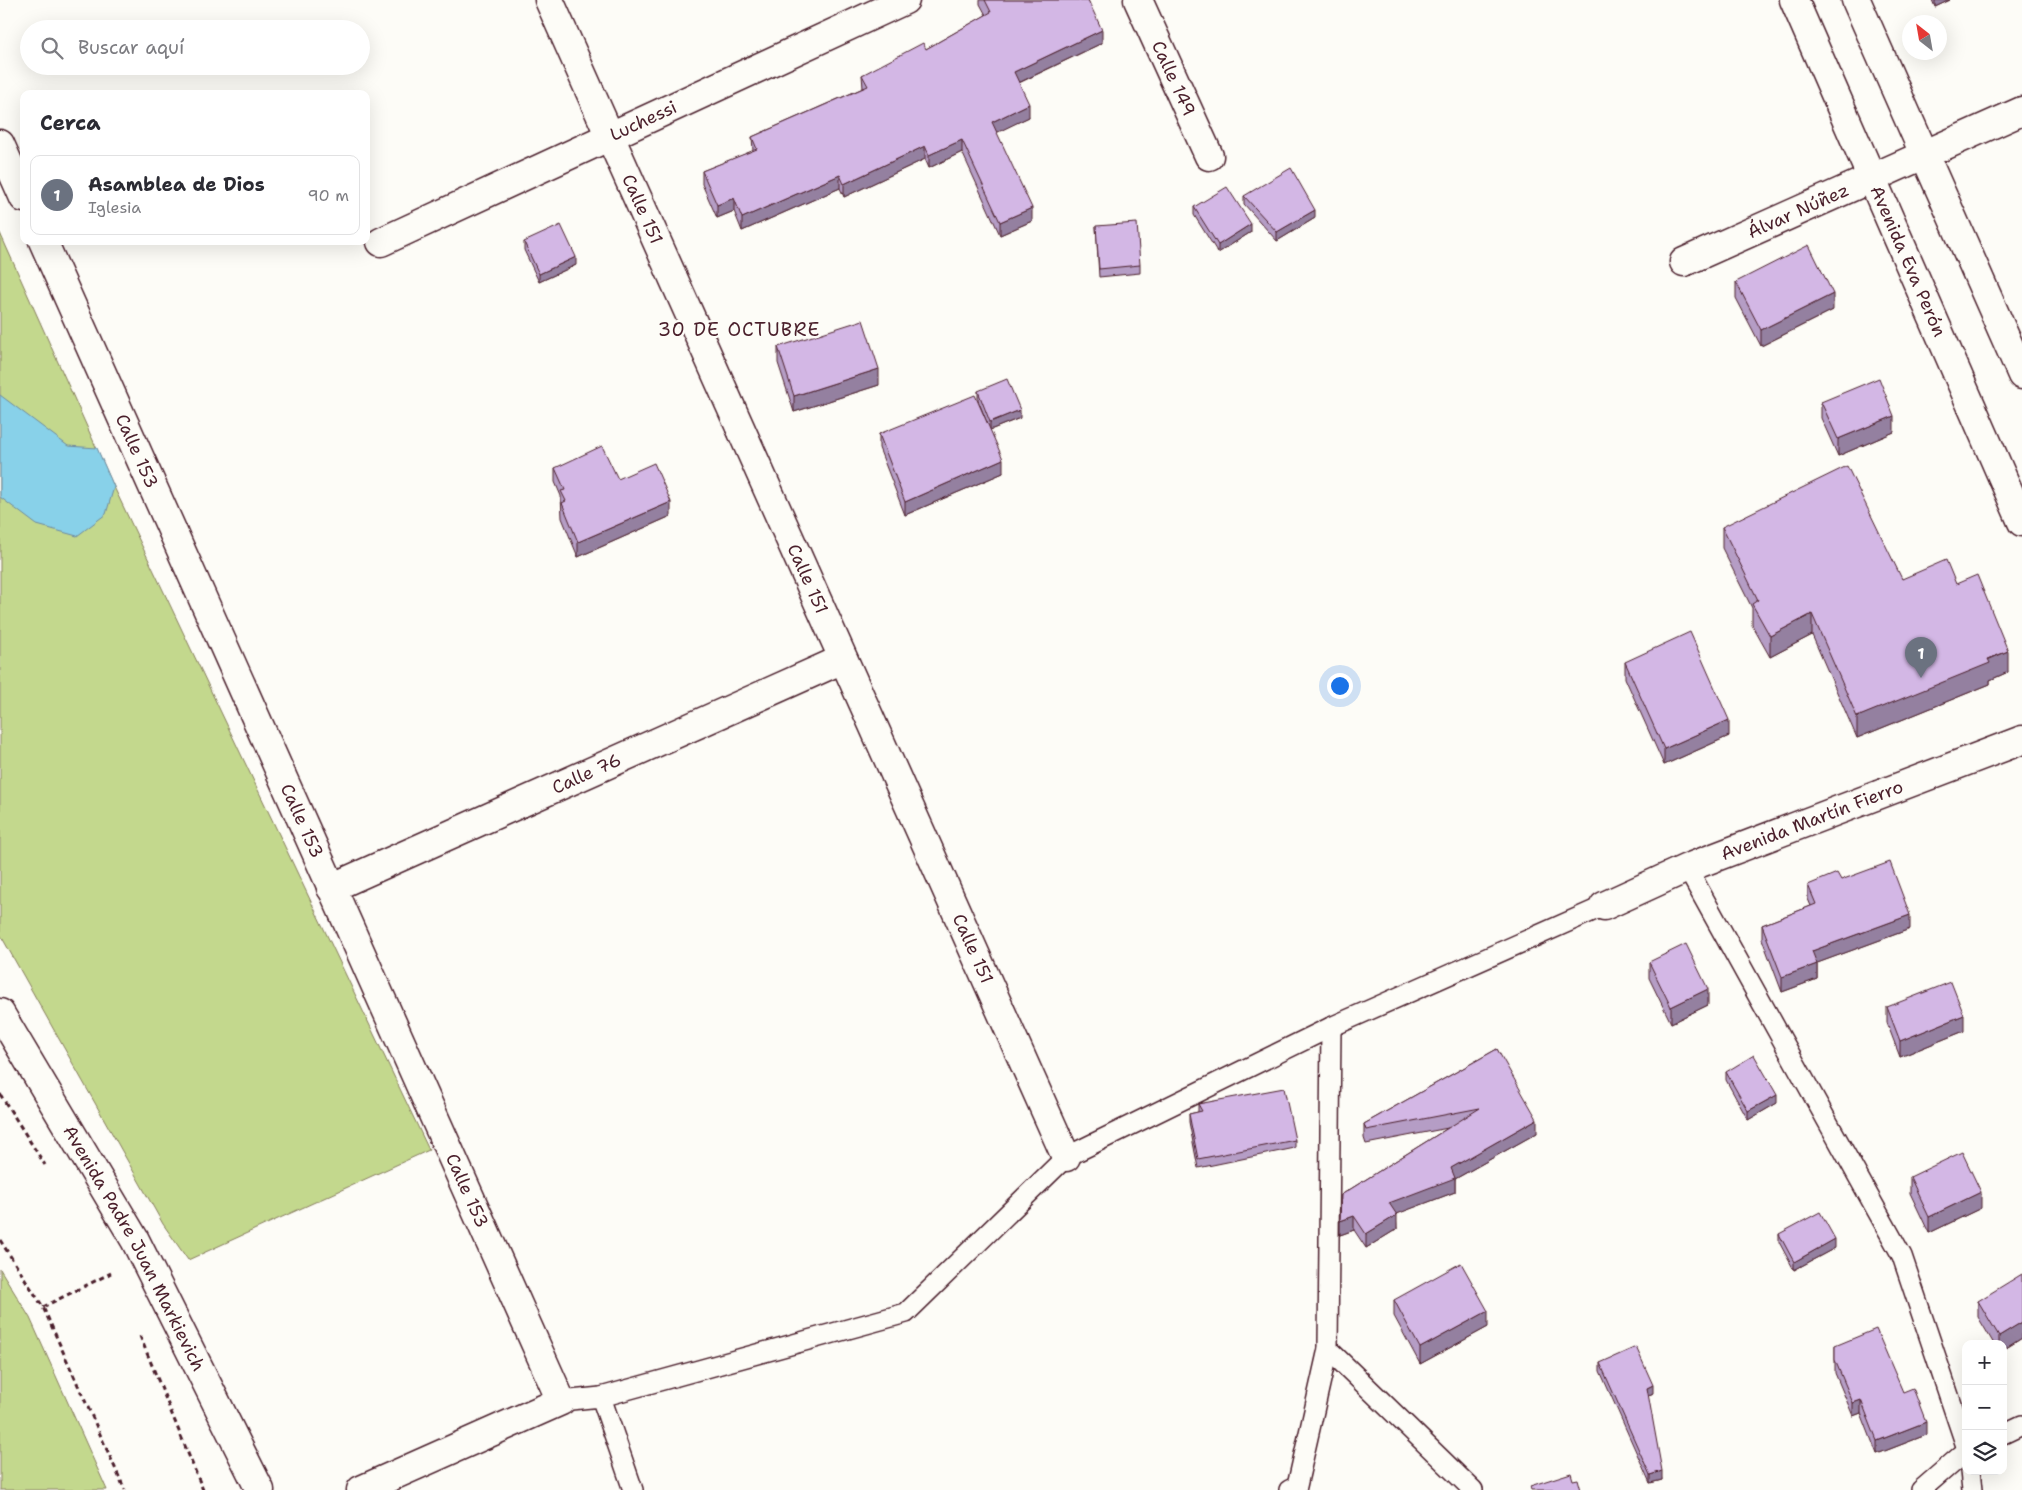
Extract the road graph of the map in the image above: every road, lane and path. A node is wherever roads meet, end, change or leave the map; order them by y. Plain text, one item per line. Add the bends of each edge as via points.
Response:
1 (550, 0) edge
2 (905, 0) edge
3 (1138, 0) edge
4 (1794, 0) edge
5 (1856, 0) edge
6 (2022, 111) edge
7 (610, 134) junction
8 (0, 144) edge
9 (1924, 155) junction
10 (1209, 156) dead end
11 (1871, 178) junction
12 (20, 189) edge
13 (381, 242) dead end
14 (45, 245) edge
15 (1684, 262) dead end
16 (2022, 374) edge
17 (2022, 522) edge
18 (843, 659) junction
19 (2022, 740) edge
20 (1687, 868) junction
21 (331, 888) junction
22 (1604, 906) joint
23 (0, 1012) edge
24 (1331, 1026) junction
25 (0, 1094) edge
26 (1066, 1157) junction
27 (46, 1166) dead end
28 (0, 1240) edge
29 (117, 1281) dead end
30 (43, 1307) junction
31 (140, 1335) dead end
32 (1328, 1349) junction
33 (601, 1397) junction
34 (561, 1401) junction
35 (2022, 1426) edge
36 (2007, 1432) edge
37 (1962, 1434) edge
38 (1962, 1454) edge
39 (1970, 1475) edge
40 (1295, 1489) edge
41 (125, 1490) edge
42 (203, 1490) edge
43 (260, 1490) edge
44 (361, 1490) edge
45 (633, 1490) edge
46 (1473, 1490) edge
47 (1921, 1490) edge
48 (1972, 1490) edge

1 - 7 street, Calle 151
2 - 7 street, Luchessi
3 - 10 street, Calle 149
4 - 11 street, Avenida Eva Perón
5 - 9 street
6 - 9 street, Álvar Núñez
7 - 13 street, Luchessi
7 - 18 street, Calle 151
8 - 12 street
9 - 11 street, Álvar Núñez
9 - 16 street
11 - 15 street, Álvar Núñez
11 - 17 street, Avenida Eva Perón
14 - 21 street, Calle 153
18 - 21 street, Calle 76
18 - 26 street, Calle 151
19 - 20 street, Avenida Martín Fierro
20 - 22 street, Avenida Martín Fierro
20 - 37 lane via 1902,1256
21 - 34 street, Calle 153
22 - 24 lane
23 - 43 street, Avenida Padre Juan Markievich via 135,1240
24 - 26 lane
24 - 32 lane
25 - 27 path
26 - 33 lane via 906,1313
28 - 30 path
29 - 30 path via 114,1272
30 - 41 path
31 - 42 path
32 - 40 lane
32 - 46 lane
33 - 34 lane
33 - 45 lane
34 - 44 street
35 - 36 lane
38 - 47 lane
39 - 48 lane

